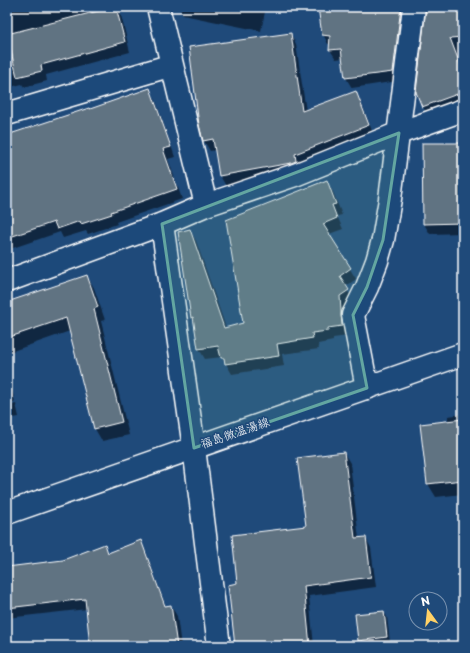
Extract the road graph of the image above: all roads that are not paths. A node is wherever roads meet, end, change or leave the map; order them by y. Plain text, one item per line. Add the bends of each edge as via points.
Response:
1 (158, 7) edge
2 (414, 7) edge
3 (172, 65) junction
4 (463, 110) edge
5 (7, 114) edge
6 (399, 134) junction
7 (206, 206) junction
8 (162, 224) junction
9 (7, 281) edge
10 (463, 354) edge
11 (367, 388) junction
12 (194, 448) junction
13 (7, 513) edge
14 (219, 646) edge

1 - 3 street
2 - 6 street
3 - 5 street
3 - 7 street
4 - 6 street
6 - 7 street via 295,175
6 - 11 street via 383,240 372,274 353,315
7 - 8 street
8 - 9 street
8 - 12 street
10 - 11 street, 福島微温湯線
11 - 12 street, 福島微温湯線
12 - 13 street, 福島微温湯線
12 - 14 street

